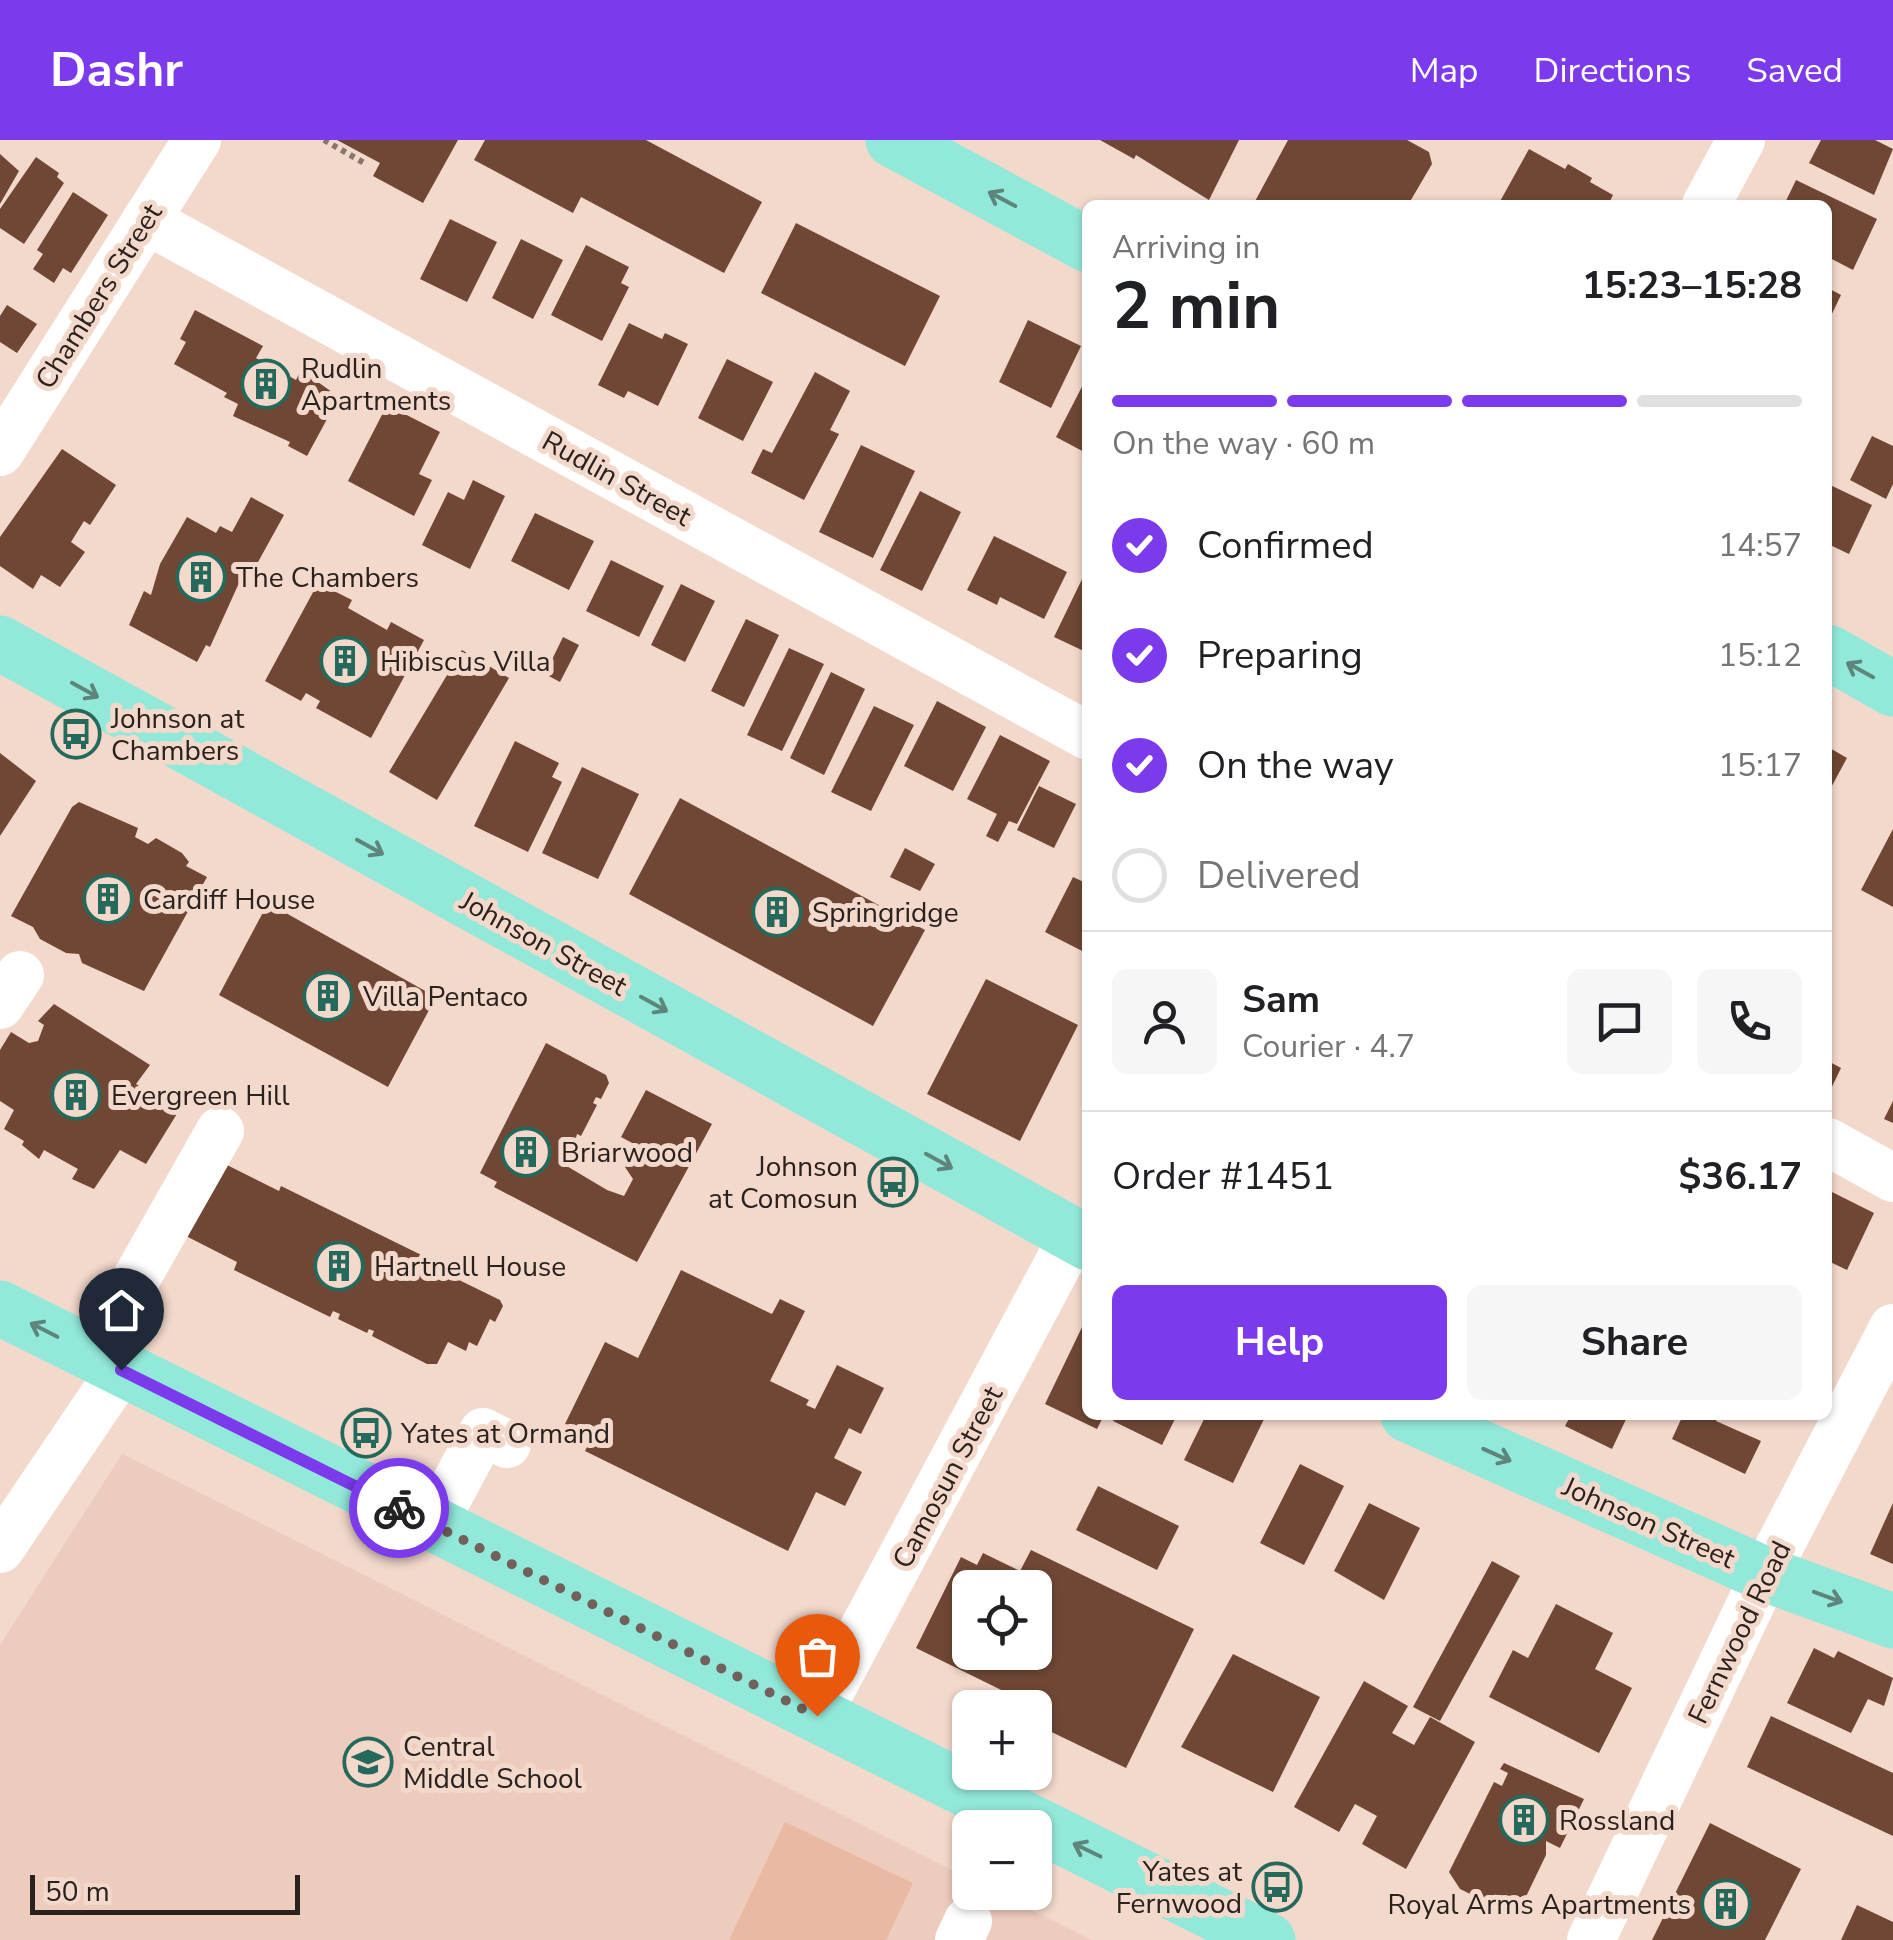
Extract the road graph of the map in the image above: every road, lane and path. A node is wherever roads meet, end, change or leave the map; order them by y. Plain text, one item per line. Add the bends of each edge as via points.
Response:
1 (324, 140) edge
2 (893, 140) edge
3 (1741, 140) edge
4 (180, 145) edge
5 (364, 163) dead end
6 (1709, 200) edge
7 (146, 220) junction
8 (1082, 242) edge
9 (0, 452) edge
10 (0, 642) edge
11 (1832, 654) edge
12 (1893, 688) edge
13 (1082, 733) edge
14 (220, 1131) dead end
15 (1832, 1144) edge
16 (1893, 1178) edge
17 (1080, 1240) edge
18 (0, 1308) edge
19 (1893, 1328) edge
20 (107, 1362) junction
21 (1419, 1420) edge
22 (508, 1444) dead end
23 (433, 1525) junction
24 (0, 1550) edge
25 (1765, 1574) junction
26 (1893, 1621) edge
27 (817, 1716) junction
28 (1268, 1940) edge
29 (1592, 1940) edge

1 - 5 path
8 -> 2 main road
3 - 6 street
4 - 7 street, Chambers Street
7 - 9 street, Chambers Street
7 - 13 street, Rudlin Street
10 -> 17 main road, Johnson Street
12 -> 11 main road
14 - 20 street via 128,1286
15 - 16 street
17 - 27 street, Camosun Street
20 -> 18 main road
19 - 25 street, Fernwood Road
20 - 23 main road
20 - 24 street
21 -> 25 main road, Johnson Street
22 - 23 street via 483,1432
23 - 27 main road
25 -> 26 main road, Johnson Street
25 - 29 street, Fernwood Road
28 -> 27 main road

